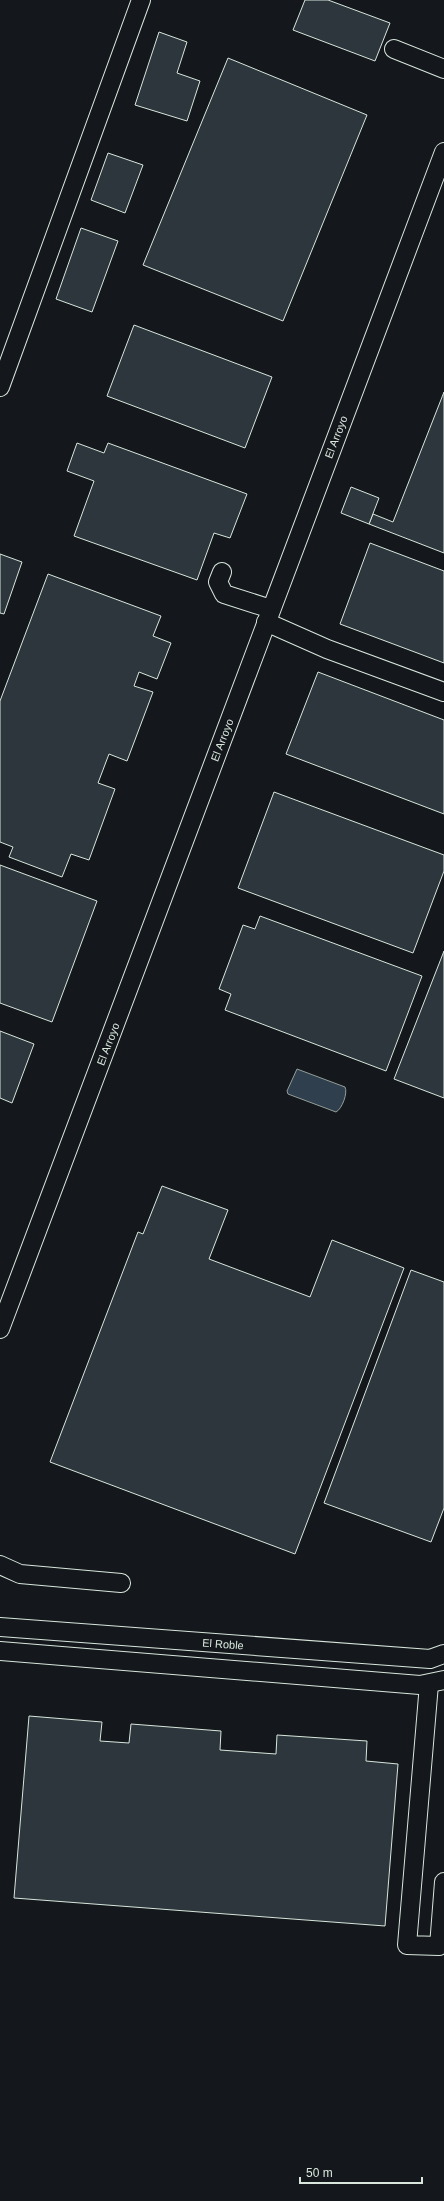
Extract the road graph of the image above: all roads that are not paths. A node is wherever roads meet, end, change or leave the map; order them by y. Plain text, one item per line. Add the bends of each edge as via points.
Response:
1 (142, 0) edge
2 (394, 50) dead end
3 (444, 68) edge
4 (444, 152) edge
5 (0, 387) edge
6 (222, 572) dead end
7 (269, 616) junction
8 (444, 692) edge
9 (0, 1329) edge
10 (0, 1565) edge
11 (121, 1583) dead end
12 (0, 1626) edge
13 (0, 1651) edge
14 (444, 1654) edge
15 (437, 1682) edge
16 (444, 1882) edge

1 - 5 street
2 - 3 street
4 - 7 street, El Arroyo
6 - 7 street via 218,582 224,594
7 - 8 street via 327,649
7 - 9 street, El Arroyo
10 - 11 street via 20,1574
12 - 14 street, El Roble via 430,1659
13 - 15 street
15 - 16 street via 407,1945 439,1946

